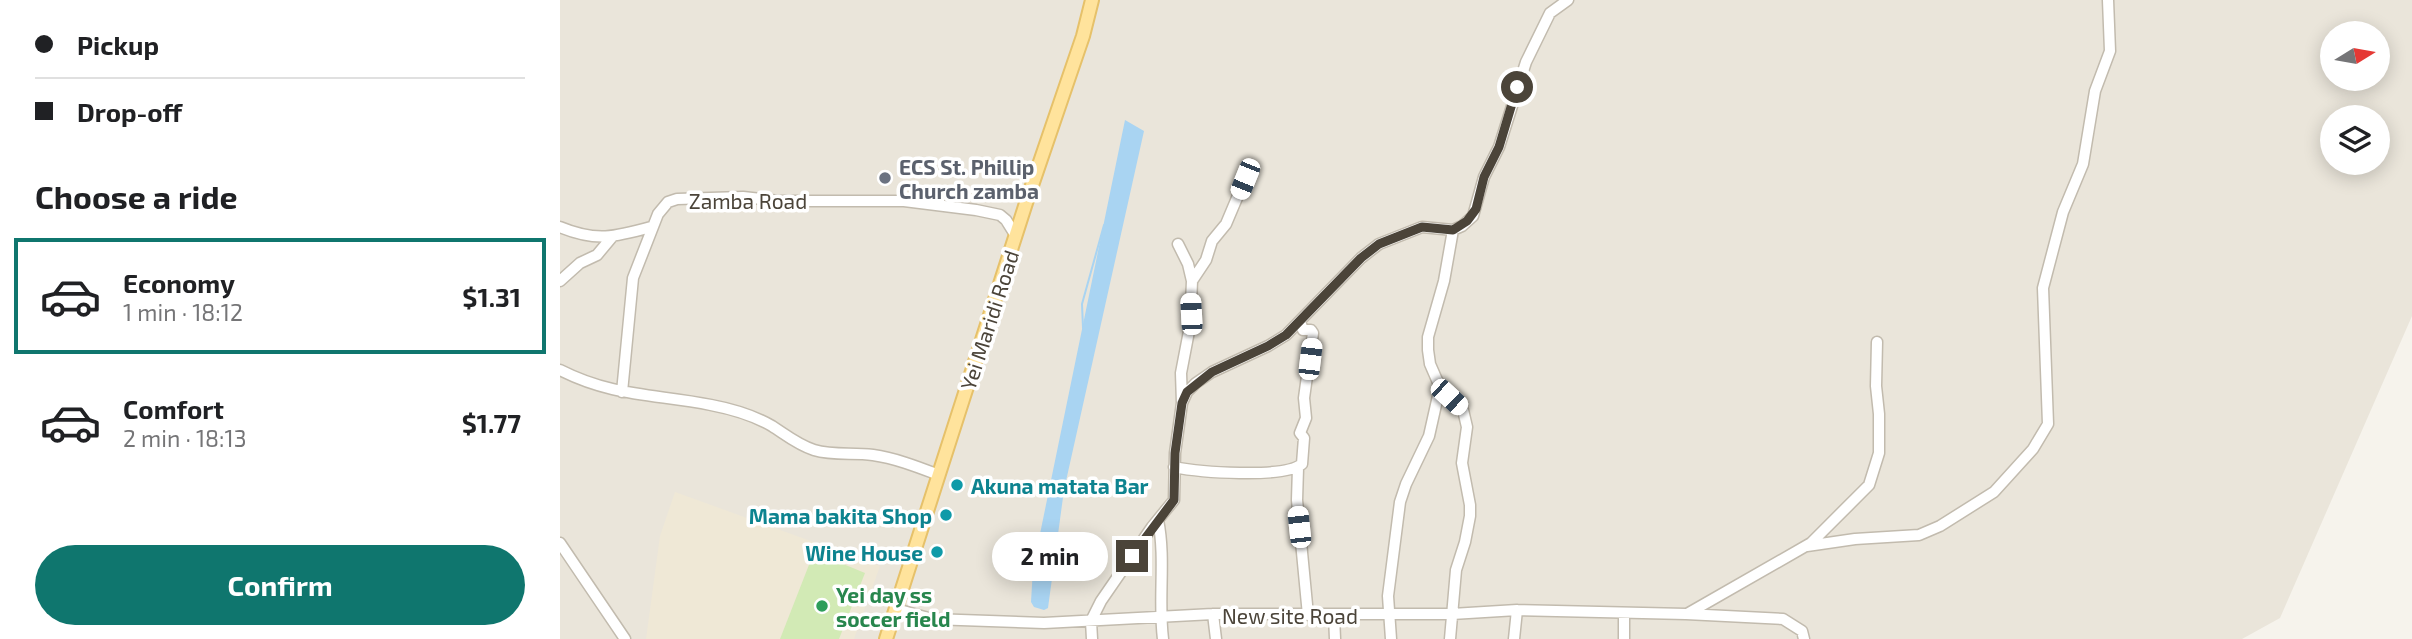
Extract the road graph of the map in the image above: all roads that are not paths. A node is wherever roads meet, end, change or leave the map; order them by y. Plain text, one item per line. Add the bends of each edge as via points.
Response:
1 (1092, 0) edge
2 (1568, 0) edge
3 (2108, 0) edge
4 (1245, 179) dead end
5 (560, 227) edge
6 (651, 227) junction
7 (1453, 230) junction
8 (1016, 236) junction
9 (613, 237) junction
10 (1178, 244) dead end
11 (560, 281) edge
12 (1192, 281) junction
13 (1300, 321) junction
14 (1877, 342) dead end
15 (560, 370) edge
16 (1440, 387) junction
17 (622, 392) junction
18 (1182, 403) junction
19 (1174, 467) junction
20 (1297, 468) junction
21 (939, 475) junction
22 (1158, 520) junction
23 (560, 543) edge
24 (1807, 546) junction
25 (896, 609) junction
26 (1517, 610) junction
27 (1624, 613) junction
28 (1213, 614) junction
29 (1452, 614) junction
30 (1686, 614) junction
31 (1308, 615) junction
32 (1334, 615) junction
33 (1389, 615) junction
34 (1161, 616) junction
35 (1091, 621) junction
36 (625, 639) edge
37 (886, 639) edge
38 (1092, 639) edge
39 (1163, 639) edge
40 (1216, 639) edge
41 (1335, 639) edge
42 (1391, 639) edge
43 (1450, 639) edge
44 (1514, 639) edge
45 (1624, 639) edge
46 (1804, 639) edge

1 - 8 main road, Yei Maridi Road
2 - 7 street via 1549,13 1526,62 1473,216
3 - 24 street via 2110,51 2095,91 2084,164 2063,212 2043,288 2048,424 2033,449 1994,492 1940,526 1919,535
4 - 12 street via 1226,224
5 - 9 street via 590,238
6 - 8 street, Zamba Road via 662,206 677,199 743,197 904,201 988,212 1006,220
6 - 9 street
6 - 17 street, Zamba Road via 633,278
7 - 13 street via 1422,227 1379,244
7 - 16 street via 1428,337 1430,364
8 - 21 main road, Yei Maridi Road
9 - 11 street via 597,255
10 - 12 street
12 - 18 street
13 - 18 street via 1268,346 1196,383
13 - 20 street via 1303,330 1313,333 1306,418 1300,435 1304,438 1303,461
14 - 24 street via 1879,453 1869,485
15 - 17 street
16 - 29 street via 1463,410 1467,426 1462,471 1470,516 1456,570
16 - 33 street via 1429,436 1400,502
17 - 21 street via 736,411 816,450 872,454
18 - 19 street
19 - 20 street via 1249,472
19 - 22 street via 1174,500
20 - 31 street
21 - 25 main road, Yei Maridi Road
22 - 34 street via 1163,560
22 - 35 street
23 - 36 street
24 - 30 street
25 - 35 street, New site Road via 932,619
25 - 37 main road, Yei Maridi Road
26 - 27 street, New site Road
26 - 29 street, New site Road
26 - 44 street
27 - 30 street, New site Road
27 - 45 street
28 - 31 street, New site Road
28 - 34 street, New site Road
28 - 40 street
29 - 33 street, New site Road
29 - 43 street
30 - 46 street, New site Road via 1783,619 1802,631
31 - 32 street, New site Road
32 - 33 street, New site Road
32 - 41 street
33 - 42 street
34 - 35 street, New site Road
34 - 39 street
35 - 38 street

